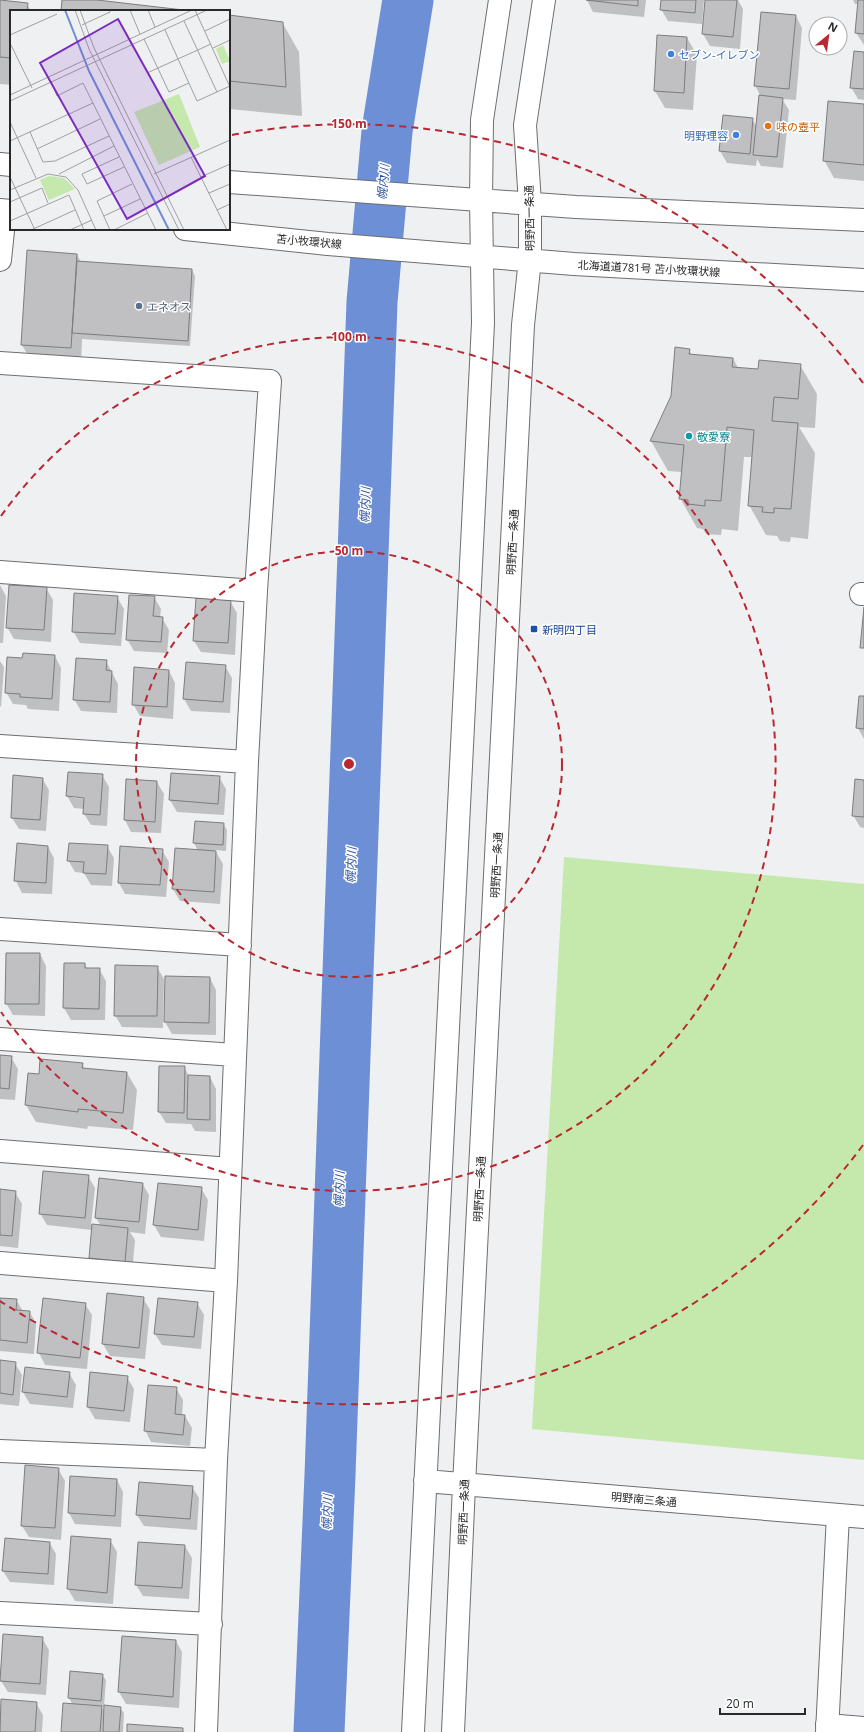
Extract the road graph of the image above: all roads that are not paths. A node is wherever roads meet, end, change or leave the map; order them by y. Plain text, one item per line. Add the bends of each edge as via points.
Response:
1 (500, 0) edge
2 (544, 0) edge
3 (0, 164) edge
4 (10, 165) edge
5 (230, 182) edge
6 (481, 200) junction
7 (530, 204) junction
8 (5, 211) edge
9 (864, 220) edge
10 (195, 230) edge
11 (434, 252) joint
12 (482, 255) junction
13 (530, 259) junction
14 (0, 260) edge
15 (864, 280) edge
16 (0, 363) edge
17 (0, 572) edge
18 (256, 591) junction
19 (0, 746) edge
20 (247, 762) junction
21 (0, 929) edge
22 (240, 946) junction
23 (0, 1038) edge
24 (235, 1055) junction
25 (0, 1151) edge
26 (230, 1169) junction
27 (0, 1263) edge
28 (226, 1280) junction
29 (0, 1451) edge
30 (216, 1460) junction
31 (425, 1481) junction
32 (464, 1485) junction
33 (838, 1515) junction
34 (864, 1517) edge
35 (0, 1613) edge
36 (210, 1624) junction
37 (864, 1728) edge
38 (827, 1729) edge
39 (206, 1732) edge
40 (413, 1732) edge
41 (453, 1732) edge

1 - 6 street via 482,120
2 - 7 street, 明野西一条通 via 524,125
3 - 4 street
5 - 6 street
6 - 7 street
6 - 12 street
7 - 9 street
7 - 13 street, 明野西一条通
8 - 14 street
10 - 11 street, 苫小牧環状線
11 - 12 street, 北海道道781号 苫小牧環状線
12 - 13 street, 北海道道781号 苫小牧環状線
12 - 31 street via 483,323
13 - 15 street, 北海道道781号 苫小牧環状線
13 - 32 street, 明野西一条通 via 523,332
16 - 18 street via 270,381
17 - 18 street
18 - 20 street
19 - 20 street
20 - 22 street
21 - 22 street
22 - 24 street
23 - 24 street
24 - 26 street
25 - 26 street
26 - 28 street
27 - 28 street
28 - 30 street
29 - 30 street
30 - 36 street
31 - 32 street, 明野南三条通
31 - 40 street
32 - 33 street, 明野南三条通
32 - 41 street, 明野西一条通
33 - 34 street, 明野南三条通
33 - 38 street
35 - 36 street
36 - 39 street
37 - 38 street

